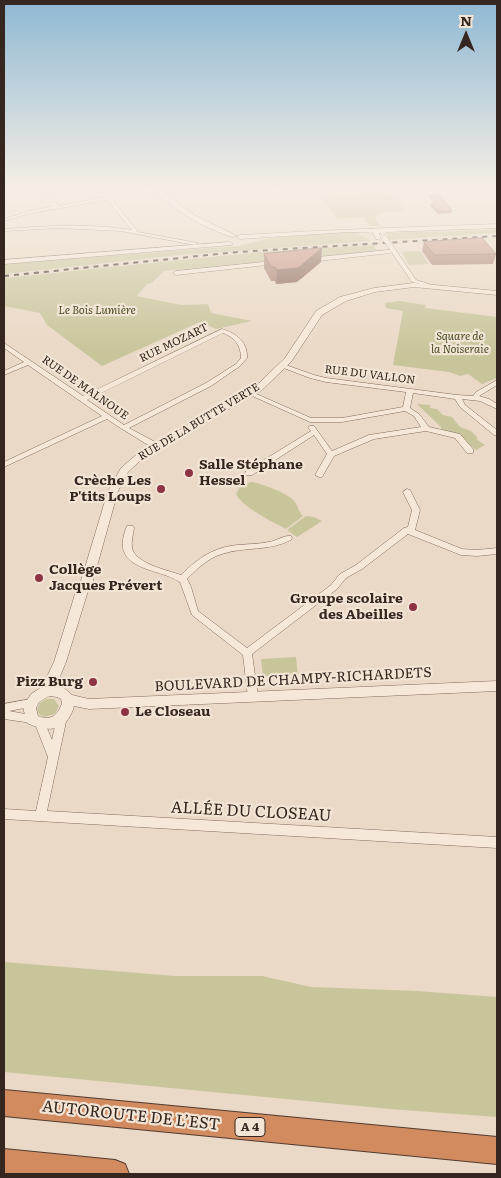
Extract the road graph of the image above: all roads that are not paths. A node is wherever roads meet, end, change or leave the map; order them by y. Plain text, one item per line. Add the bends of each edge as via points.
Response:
1 (217, 243) edge
2 (384, 243) edge
3 (386, 243) edge
4 (389, 252) junction
5 (304, 260) edge
6 (4, 262) edge
7 (276, 263) edge
8 (176, 273) dead end
9 (407, 277) junction
10 (414, 283) junction
11 (399, 286) junction
12 (497, 293) edge
13 (4, 345) edge
14 (29, 362) junction
15 (283, 366) junction
16 (4, 373) edge
17 (497, 382) edge
18 (410, 391) junction
19 (250, 393) junction
20 (456, 397) junction
21 (475, 397) junction
22 (83, 399) junction
23 (497, 407) edge
24 (406, 409) junction
25 (108, 416) junction
26 (310, 420) junction
27 (124, 428) junction
28 (426, 429) junction
29 (314, 432) junction
30 (497, 433) edge
31 (156, 446) junction
32 (470, 451) dead end
33 (331, 454) junction
34 (4, 465) edge
35 (249, 473) dead end
36 (319, 475) dead end
37 (407, 492) dead end
38 (130, 528) dead end
39 (411, 531) junction
40 (288, 538) dead end
41 (497, 551) edge
42 (182, 579) junction
43 (247, 654) junction
44 (497, 686) edge
45 (58, 694) junction
46 (253, 697) junction
47 (31, 703) junction
48 (90, 704) junction
49 (4, 708) edge
50 (4, 715) edge
51 (65, 715) junction
52 (36, 721) junction
53 (53, 756) junction
54 (4, 814) edge
55 (40, 817) junction
56 (497, 843) edge
57 (4, 1103) edge
58 (497, 1151) edge
59 (4, 1164) edge
60 (115, 1174) edge

1 - 6 street
2 - 4 street
3 - 10 street
4 - 5 street
4 - 9 street
7 - 8 street
9 - 10 street
9 - 11 street via 409,282
10 - 11 street, RUE DE LA BUTTE VERTE
10 - 12 street, RUE DE LA BUTTE VERTE
11 - 15 street, RUE DE LA BUTTE VERTE via 364,292 324,310 314,319
13 - 14 street, RUE DE MALNOUE
14 - 16 street
14 - 22 street, RUE DE MALNOUE
15 - 18 street, RUE DU VALLON via 312,377
15 - 19 street, RUE DE LA BUTTE VERTE
17 - 21 street
18 - 20 street, RUE DU VALLON
18 - 24 street
19 - 26 street
19 - 31 street, RUE DE LA BUTTE VERTE
20 - 21 street
20 - 30 street via 462,406
21 - 23 street
22 - 25 street, RUE DE MALNOUE
22 - 27 street, RUE MOZART via 222,331 233,334 238,340 244,351 244,358 239,364
24 - 26 street via 342,420
24 - 28 street via 418,415
25 - 27 street, RUE DE MALNOUE
25 - 34 street
26 - 29 street
27 - 31 street, RUE DE MALNOUE
28 - 32 street via 457,436
28 - 33 street via 372,437
29 - 33 street
29 - 35 street
31 - 45 street, RUE DE LA BUTTE VERTE via 124,470 113,491 60,662
33 - 36 street
37 - 39 street via 416,510
38 - 42 street via 127,548 133,559
39 - 41 street via 461,552
39 - 43 street via 407,530 348,573 334,588
40 - 42 street via 266,547 220,551 199,563
42 - 43 street via 194,613
43 - 46 street
44 - 46 street, BOULEVARD DE CHAMPY-RICHARDETS
45 - 47 street via 35,698
45 - 48 street, BOULEVARD DE CHAMPY-RICHARDETS
45 - 51 street via 69,705
46 - 48 street, BOULEVARD DE CHAMPY-RICHARDETS
47 - 49 street
47 - 52 street via 29,711
48 - 51 street, BOULEVARD DE CHAMPY-RICHARDETS
50 - 52 street
51 - 52 street via 51,724
51 - 53 street
52 - 53 street
53 - 55 street
54 - 55 street, ALLÉE DU CLOSEAU
55 - 56 street, ALLÉE DU CLOSEAU
57 - 58 highway, AUTOROUTE DE L’EST / A 4
59 - 60 highway

